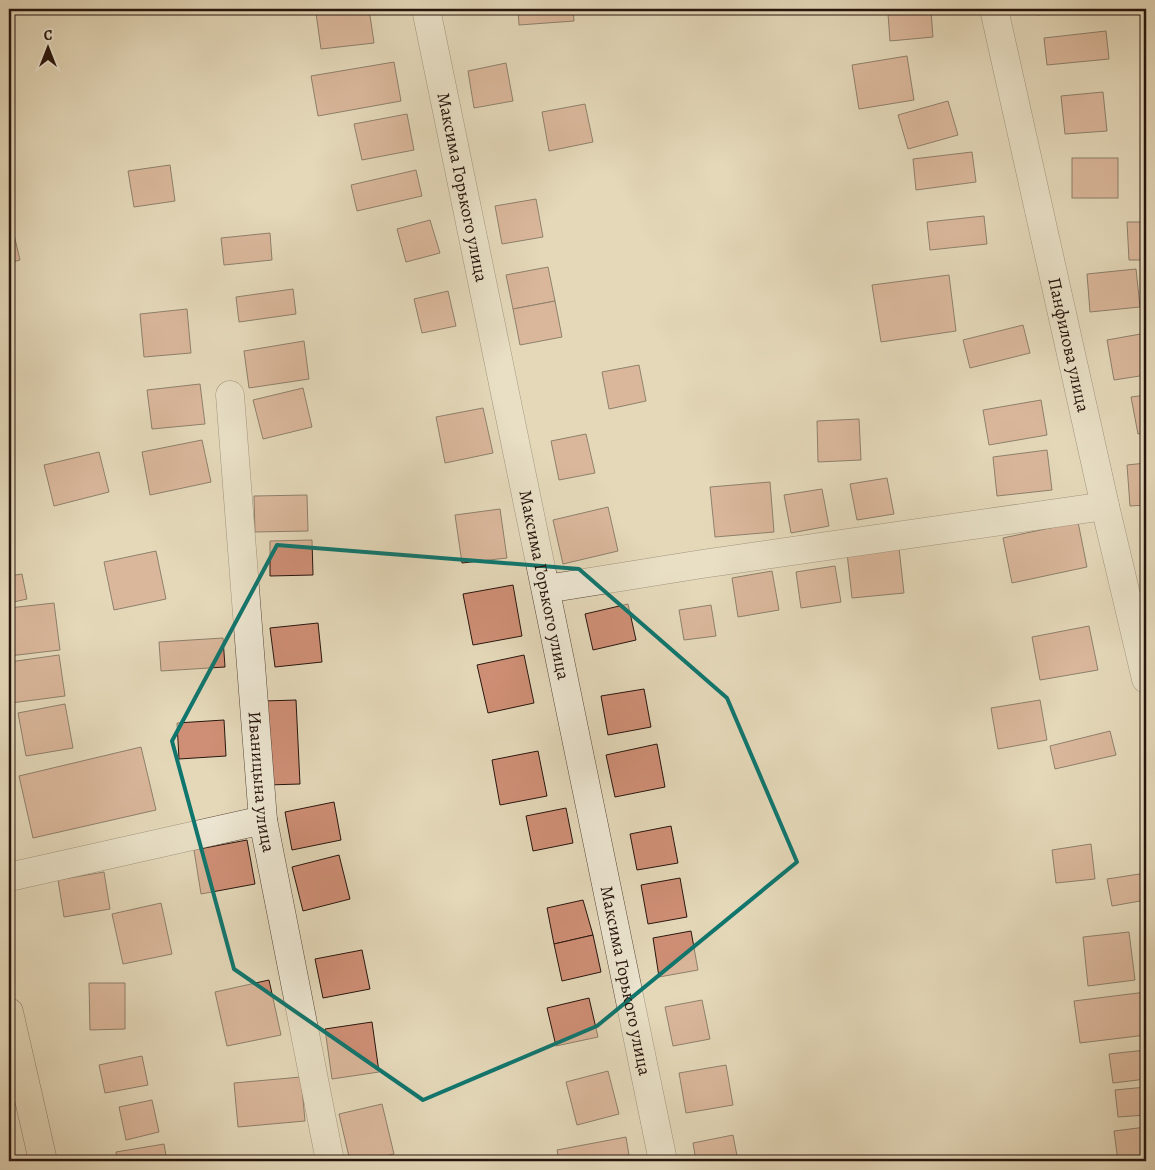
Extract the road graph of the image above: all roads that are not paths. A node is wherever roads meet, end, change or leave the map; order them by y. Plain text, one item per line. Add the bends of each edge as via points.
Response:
1 (426, 9) edge
2 (994, 9) edge
3 (230, 395) dead end
4 (1105, 506) junction
5 (546, 588) junction
6 (1146, 679) edge
7 (263, 820) junction
8 (9, 877) edge
9 (9, 1012) edge
10 (43, 1161) edge
11 (330, 1161) edge
12 (663, 1161) edge

1 - 5 street, Максима Горького улица
2 - 4 street, Панфилова улица
3 - 7 street, Иваницына улица
4 - 5 street
4 - 6 street, Панфилова улица
5 - 12 street, Максима Горького улица
7 - 8 street
7 - 11 street, Иваницына улица
9 - 10 main road

